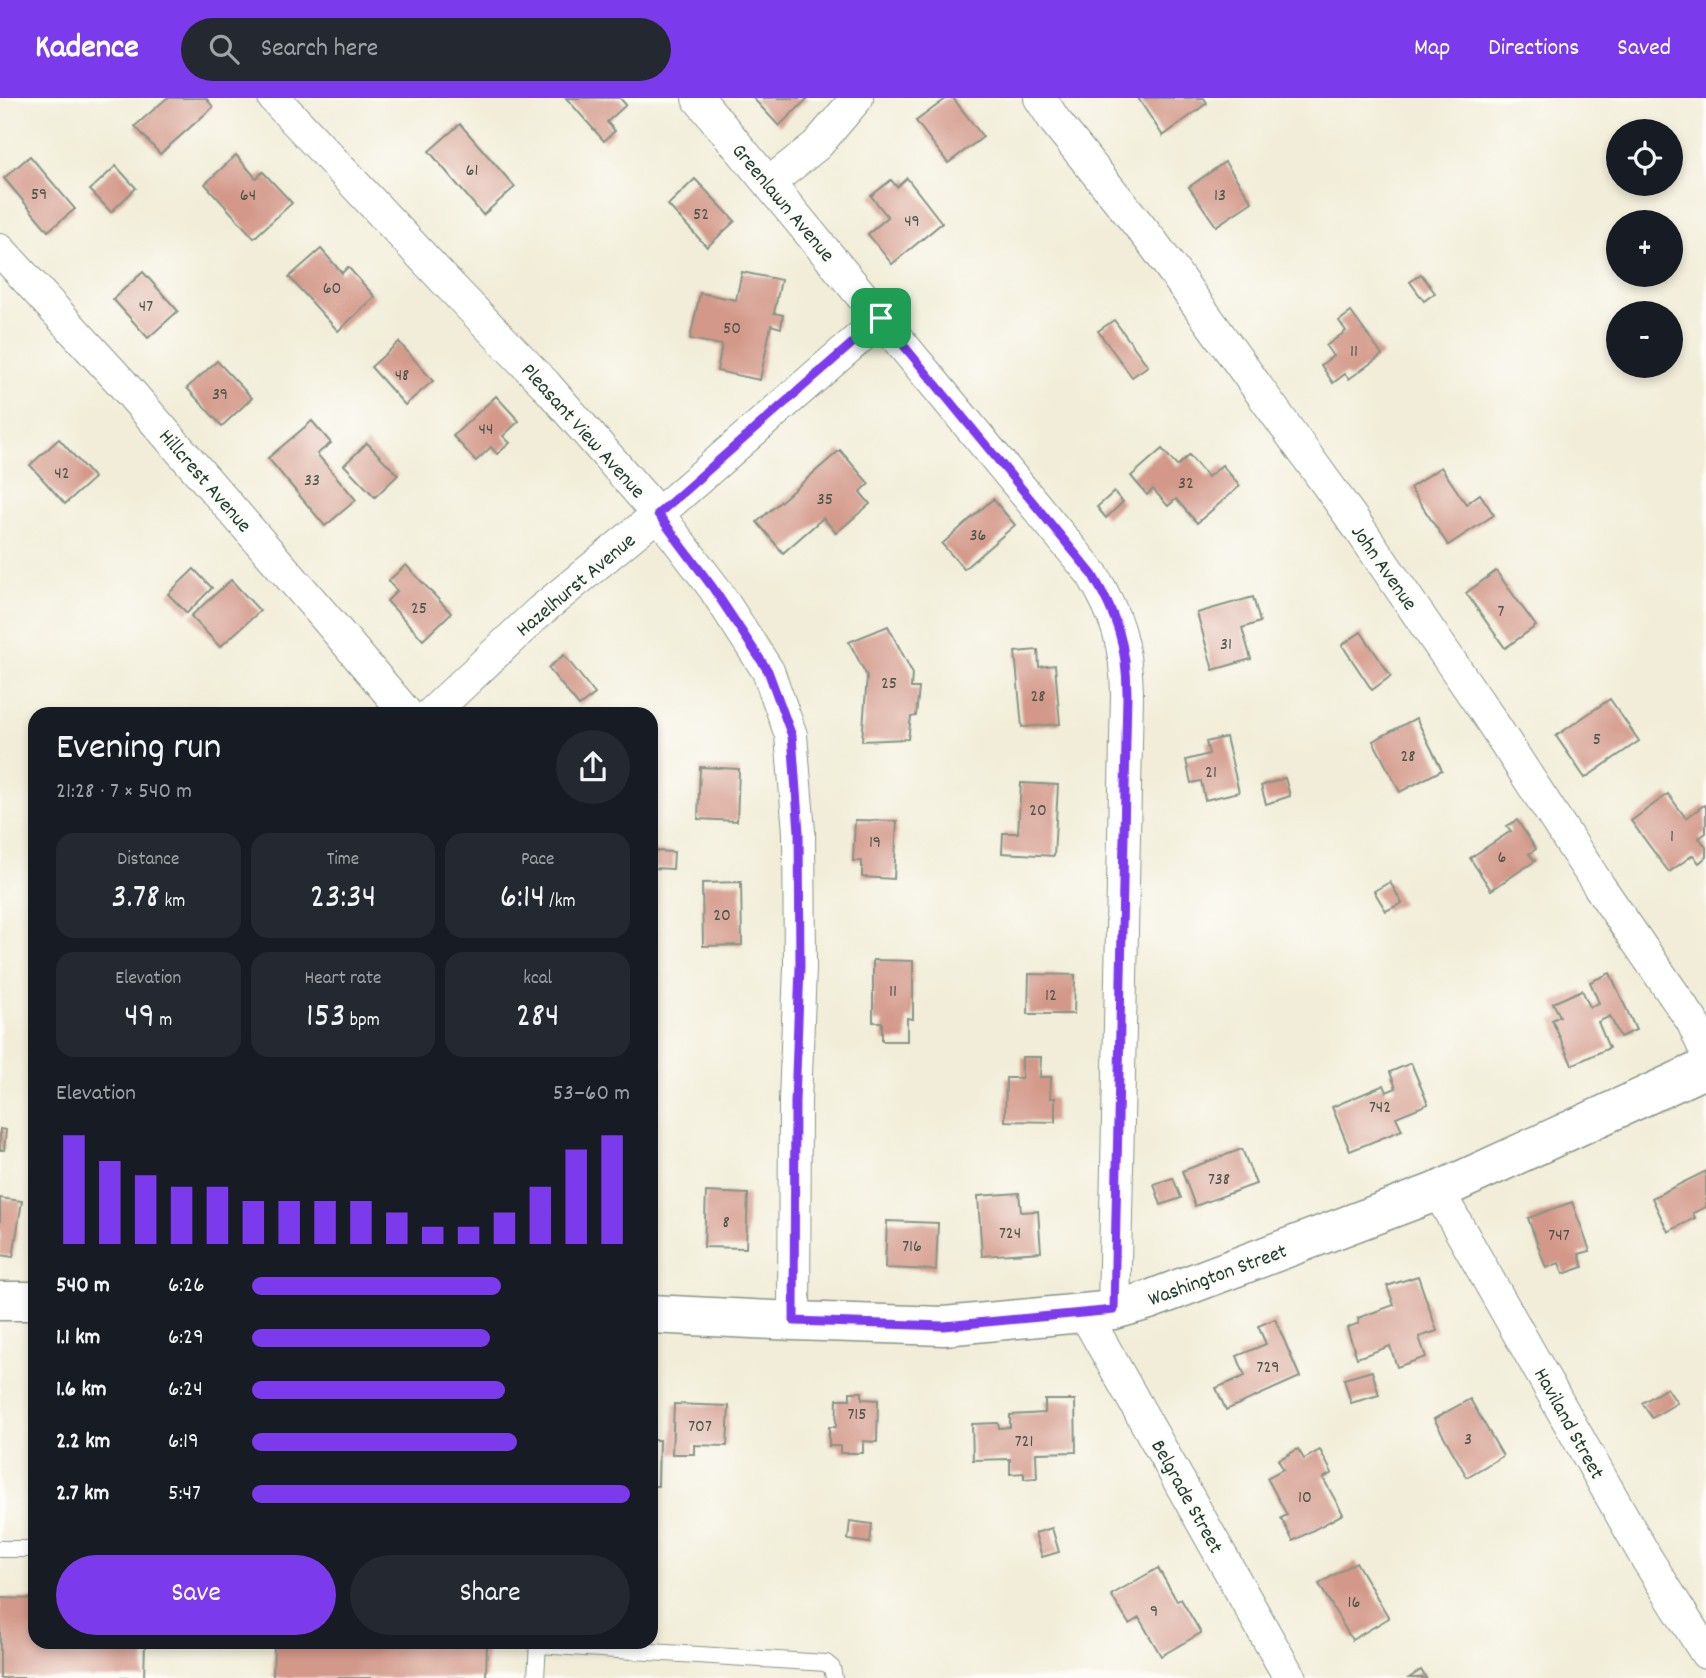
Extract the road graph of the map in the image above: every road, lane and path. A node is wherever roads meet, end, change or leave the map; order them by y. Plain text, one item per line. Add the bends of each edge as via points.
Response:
1 (274, 98) edge
2 (698, 98) edge
3 (857, 98) edge
4 (1040, 98) edge
5 (769, 183) junction
6 (0, 250) edge
7 (881, 318) junction
8 (658, 514) junction
9 (401, 707) edge
10 (438, 707) edge
11 (1706, 1052) edge
12 (1706, 1068) edge
13 (1438, 1191) junction
14 (0, 1301) edge
15 (28, 1301) edge
16 (1100, 1312) junction
17 (658, 1314) edge
18 (794, 1321) junction
19 (0, 1549) edge
20 (28, 1549) edge
21 (538, 1649) edge
22 (624, 1649) edge
23 (1706, 1653) edge
24 (536, 1678) edge
25 (834, 1678) edge
26 (1290, 1678) edge

1 - 8 street, Pleasant View Avenue via 545,384
2 - 5 street, Greenlawn Avenue
3 - 5 street via 817,145
4 - 11 street, John Avenue via 1153,243 1361,531 1692,1021
5 - 7 street, Greenlawn Avenue
6 - 9 street, Hillcrest Avenue via 130,392
7 - 8 street, Hazelhurst Avenue
7 - 16 street, Greenlawn Avenue via 1092,574 1108,601 1124,648 1126,708
8 - 10 street, Hazelhurst Avenue via 539,612
8 - 18 street, Pleasant View Avenue via 768,671 792,736 800,859
12 - 13 street, Washington Street
13 - 16 street, Washington Street via 1149,1300
13 - 23 street, Haviland Street via 1644,1556
14 - 15 street
16 - 18 street, Washington Street via 944,1326
16 - 26 street, Belgrade Street
17 - 18 street, Washington Street
19 - 20 lane
21 - 24 lane
22 - 25 lane via 826,1663

